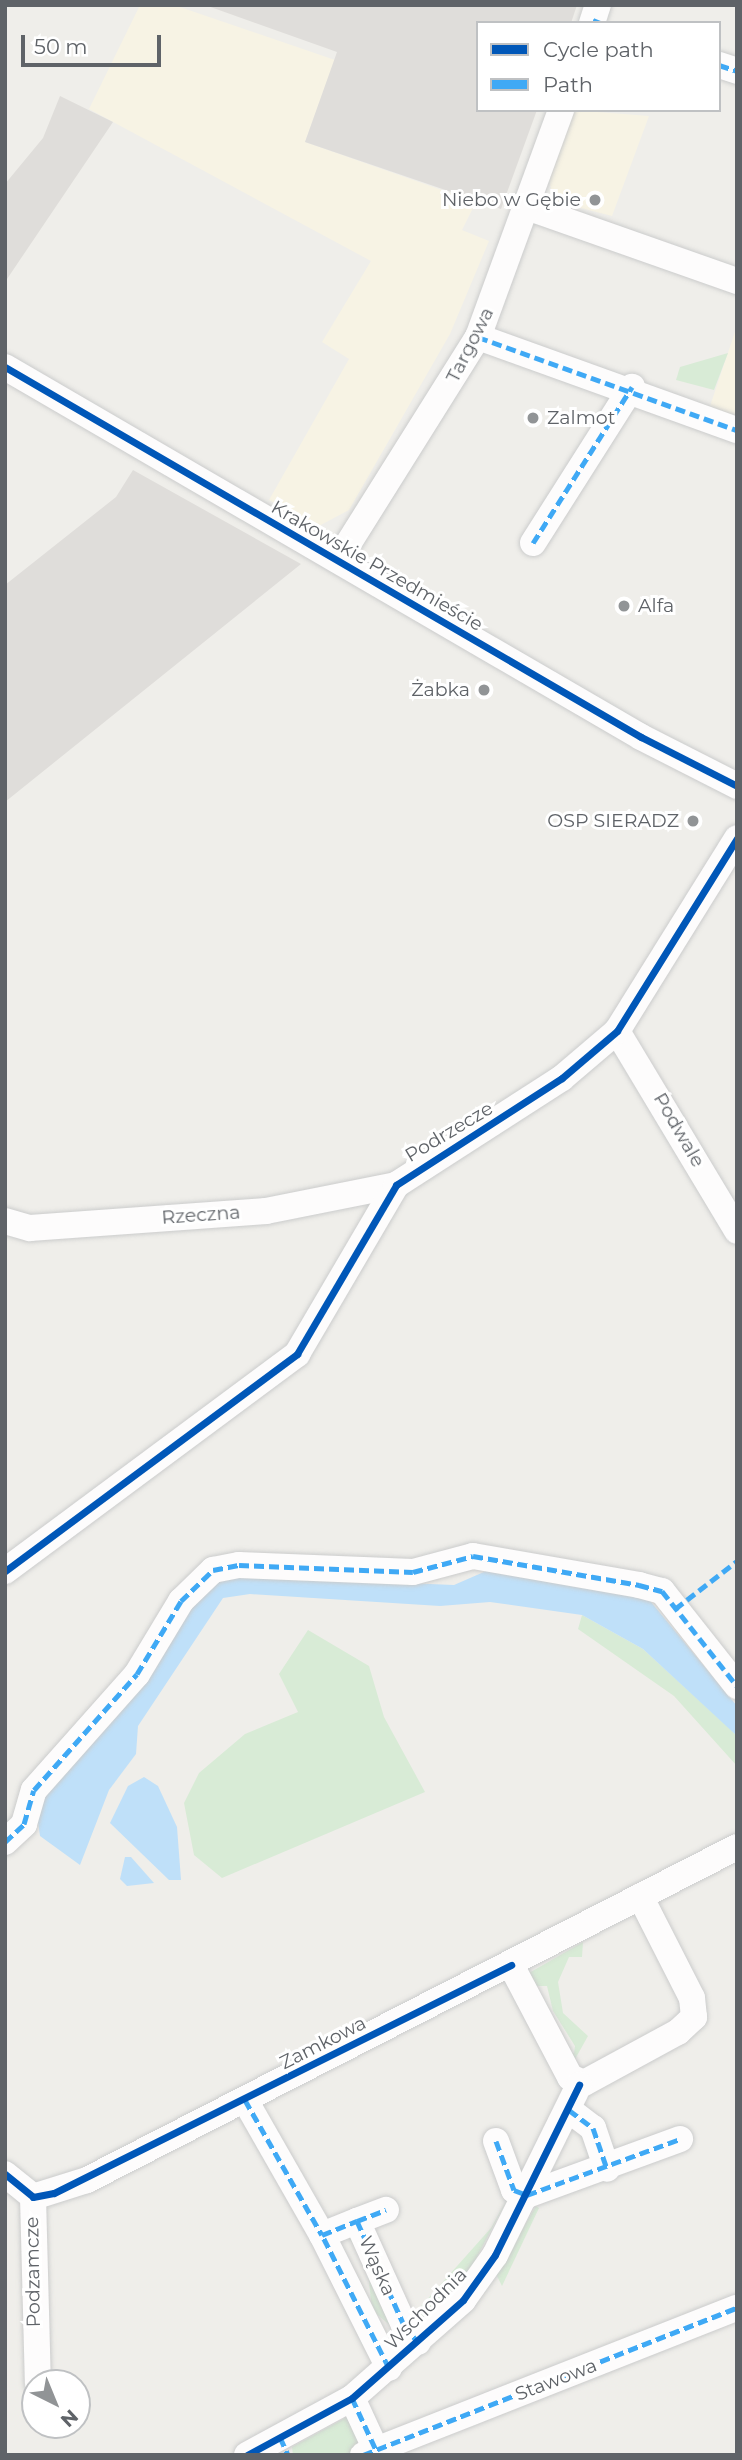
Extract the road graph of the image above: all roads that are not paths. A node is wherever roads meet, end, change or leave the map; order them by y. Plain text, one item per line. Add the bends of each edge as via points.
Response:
1 (560, 112) edge
2 (527, 207) junction
3 (737, 281) edge
4 (478, 337) junction
5 (5, 367) edge
6 (632, 387) junction
7 (737, 430) edge
8 (533, 544) dead end
9 (338, 561) junction
10 (737, 786) edge
11 (737, 838) edge
12 (617, 1031) junction
13 (396, 1185) junction
14 (5, 1221) edge
15 (737, 1231) edge
16 (5, 1571) edge
17 (737, 1686) edge
18 (5, 1842) edge
19 (737, 1847) edge
20 (640, 1896) junction
21 (511, 1965) junction
22 (579, 2085) junction
23 (245, 2100) junction
24 (569, 2110) junction
25 (680, 2139) dead end
26 (496, 2141) dead end
27 (607, 2169) junction
28 (5, 2174) edge
29 (527, 2195) junction
30 (33, 2197) junction
31 (386, 2210) dead end
32 (358, 2221) junction
33 (321, 2235) junction
34 (737, 2308) edge
35 (418, 2342) junction
36 (389, 2368) junction
37 (38, 2369) edge
38 (352, 2398) junction
39 (284, 2446) edge
40 (370, 2452) edge
41 (247, 2455) edge

1 - 2 street, Targowa
2 - 3 street
2 - 4 street, Targowa
4 - 6 street
4 - 9 street, Targowa
5 - 9 street, Krakowskie Przedmieście
6 - 7 street
6 - 8 street
9 - 10 street, Krakowskie Przedmieście
11 - 12 street, Podrzecze
12 - 13 street, Podrzecze via 552,1084
12 - 15 street, Podwale
13 - 14 street, Rzeczna via 265,1211 30,1227
13 - 16 street, Podrzecze via 297,1354
17 - 18 street via 662,1591 639,1585 472,1556 413,1572 239,1565 213,1570 181,1601 137,1674 34,1790 24,1824
19 - 20 street, Zamkowa
20 - 21 street, Zamkowa
20 - 22 street via 692,1998 694,2017 678,2032
21 - 22 street
21 - 23 street, Zamkowa
22 - 24 street, Wschodnia
23 - 30 street, Zamkowa via 87,2180
23 - 33 street, Wąska
24 - 27 street via 593,2128
24 - 29 street, Wschodnia
25 - 27 street
26 - 29 street via 514,2190
27 - 29 street
28 - 30 street, Podzamcze
29 - 35 street, Wschodnia via 477,2283
30 - 37 street, Podzamcze
31 - 32 street
32 - 33 street, Wąska
32 - 35 street, Wąska via 404,2325
33 - 36 street, Wąska
34 - 40 street, Stawowa
35 - 36 street, Wschodnia
36 - 38 street, Wschodnia
38 - 39 street, Wschodnia
38 - 40 street, Stawowa
39 - 41 street, Wschodnia

